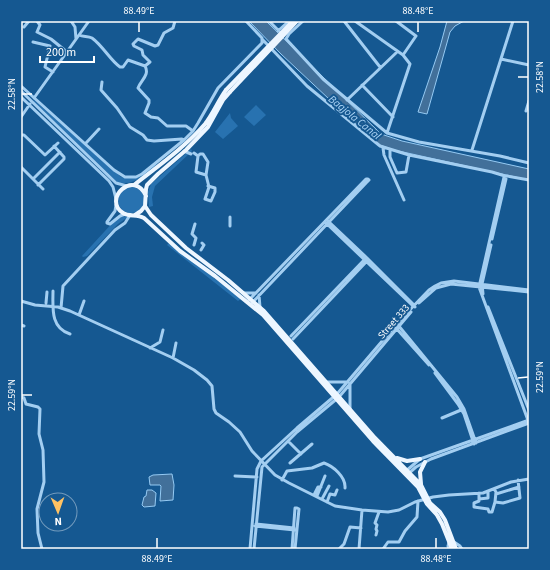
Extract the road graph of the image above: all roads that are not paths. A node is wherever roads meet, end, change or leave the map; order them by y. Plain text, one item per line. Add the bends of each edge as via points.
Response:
1 (29, 21) edge
2 (36, 21) edge
3 (71, 21) edge
4 (89, 21) edge
5 (175, 21) edge
6 (246, 21) edge
7 (269, 21) edge
8 (289, 21) edge
9 (292, 21) edge
10 (297, 21) edge
11 (303, 21) edge
12 (344, 21) edge
13 (355, 21) edge
14 (396, 21) edge
15 (513, 21) edge
16 (24, 27) dead end
17 (278, 31) junction
18 (79, 35) junction
19 (262, 38) junction
20 (76, 39) junction
21 (286, 39) junction
22 (33, 42) dead end
23 (67, 52) junction
24 (396, 52) junction
25 (403, 55) junction
26 (501, 58) junction
27 (529, 65) edge
28 (145, 66) junction
29 (380, 67) junction
30 (53, 72) junction
31 (102, 82) dead end
32 (362, 85) junction
33 (21, 86) edge
34 (21, 91) edge
35 (228, 91) junction
36 (21, 97) edge
37 (34, 98) junction
38 (347, 100) junction
39 (529, 101) edge
40 (30, 103) junction
41 (526, 111) dead end
42 (393, 116) junction
43 (21, 117) edge
44 (99, 129) dead end
45 (193, 131) junction
46 (387, 133) junction
47 (21, 135) edge
48 (184, 140) junction
49 (58, 143) dead end
50 (86, 143) junction
51 (54, 146) junction
52 (383, 148) junction
53 (390, 150) junction
54 (472, 150) junction
55 (184, 151) junction
56 (60, 152) junction
57 (409, 155) junction
58 (198, 156) junction
59 (529, 162) edge
60 (158, 164) junction
61 (21, 167) edge
62 (206, 175) junction
63 (506, 177) junction
64 (33, 179) junction
65 (529, 181) edge
66 (38, 185) junction
67 (134, 185) junction
68 (126, 186) junction
69 (208, 186) junction
70 (43, 189) dead end
71 (146, 196) junction
72 (404, 200) dead end
73 (116, 201) junction
74 (145, 206) junction
75 (130, 215) junction
76 (230, 217) dead end
77 (327, 222) junction
78 (195, 224) dead end
79 (230, 226) dead end
80 (202, 243) dead end
81 (194, 245) dead end
82 (201, 250) dead end
83 (367, 260) junction
84 (481, 285) junction
85 (53, 291) dead end
86 (529, 291) edge
87 (47, 292) dead end
88 (244, 293) junction
89 (256, 293) junction
90 (260, 295) junction
91 (21, 301) edge
92 (84, 301) dead end
93 (251, 301) junction
94 (46, 304) junction
95 (415, 306) junction
96 (57, 307) junction
97 (260, 307) junction
98 (79, 315) junction
99 (397, 326) junction
100 (163, 330) dead end
101 (70, 334) dead end
102 (292, 337) dead end
103 (176, 343) dead end
104 (152, 349) junction
105 (173, 358) junction
106 (326, 382) junction
107 (349, 383) junction
108 (21, 397) edge
109 (337, 397) junction
110 (350, 409) junction
111 (462, 410) junction
112 (529, 410) edge
113 (442, 418) dead end
114 (529, 422) edge
115 (288, 441) junction
116 (474, 442) junction
117 (312, 444) dead end
118 (301, 454) junction
119 (394, 457) junction
120 (420, 459) junction
121 (261, 461) junction
122 (425, 462) junction
123 (264, 464) junction
124 (290, 464) dead end
125 (407, 473) junction
126 (235, 476) dead end
127 (325, 476) dead end
128 (258, 477) junction
129 (529, 479) edge
130 (282, 480) junction
131 (518, 480) junction
132 (421, 485) junction
133 (329, 486) dead end
134 (519, 487) junction
135 (345, 488) dead end
136 (494, 489) junction
137 (337, 490) dead end
138 (488, 492) junction
139 (479, 493) junction
140 (497, 494) junction
141 (316, 496) junction
142 (322, 499) junction
143 (426, 499) junction
144 (479, 499) junction
145 (418, 501) junction
146 (327, 502) junction
147 (495, 502) junction
148 (500, 503) junction
149 (362, 510) junction
150 (379, 512) junction
151 (254, 525) junction
152 (361, 528) junction
153 (295, 529) junction
154 (376, 535) dead end
155 (451, 542) junction
156 (42, 549) edge
157 (250, 549) edge
158 (254, 549) edge
159 (293, 549) edge
160 (339, 549) edge
161 (359, 549) edge
162 (384, 549) edge
163 (450, 549) edge
164 (456, 549) edge
165 (462, 549) edge

1 - 16 street
2 - 23 street via 40,25 37,32
3 - 20 street via 75,27
4 - 18 street
5 - 28 street via 173,28 164,33 158,45 138,39 133,44 142,50 149,61
6 - 19 street
7 - 17 street
8 - 17 street
9 - 35 main road, bridge
10 - 35 main road, bridge
11 - 21 street
12 - 29 street
13 - 24 street
14 - 25 street via 416,36
15 - 26 street
17 - 21 street
18 - 20 street
18 - 28 street via 94,40 120,67 128,60
19 - 45 street via 262,43 218,88
19 - 52 street via 307,86
20 - 23 street
21 - 38 street via 323,79
22 - 30 street via 50,46 44,66
23 - 30 street
24 - 25 street
24 - 29 street
25 - 42 street via 409,62 409,67
26 - 27 street
26 - 54 street
28 - 45 street via 147,73 138,88 149,100 145,113 158,118 167,126 186,126
29 - 32 street
30 - 37 street
31 - 48 street via 104,95 130,126 147,140
32 - 38 street
32 - 42 street
33 - 37 street
34 - 40 street
35 - 55 main road via 208,127
35 - 60 main road via 203,126 186,143
36 - 40 street
37 - 40 street
37 - 50 street
38 - 46 street
39 - 41 street
40 - 43 street
40 - 68 street via 116,183
40 - 73 street via 109,181
42 - 46 street
44 - 50 street
45 - 48 street
46 - 54 street via 410,140
47 - 51 street via 44,155
48 - 60 street
49 - 51 street
50 - 60 street via 125,177 136,177
51 - 56 street
52 - 53 street
52 - 72 street
53 - 57 street
53 - 57 street via 390,157 397,173 406,172
54 - 59 street
55 - 58 street
55 - 71 main road via 152,180 146,189
56 - 64 street
56 - 66 street via 64,159
57 - 63 street
58 - 62 street via 196,173
58 - 62 street via 203,154 208,162
60 - 67 main road
61 - 64 street
62 - 69 street
63 - 65 street
63 - 65 street
63 - 84 street
64 - 66 street
66 - 70 street
67 - 68 main road
67 - 71 main road
68 - 73 main road via 120,189
69 - 69 street via 205,199 211,201 215,188
71 - 74 main road
73 - 75 main road via 120,210
73 - 75 street via 115,211 107,223 110,224 120,216
74 - 75 main road via 141,211
74 - 88 main road via 151,216 186,248
75 - 93 main road via 144,218 180,252
75 - 96 street via 63,286
76 - 79 street
77 - 77 street via 366,179 368,179 369,180
77 - 83 street
77 - 89 street
77 - 90 street
78 - 81 street via 192,234 196,238
80 - 82 street via 204,245
83 - 95 street
83 - 102 street
84 - 86 street, Street 333
84 - 95 street, Street 333 via 442,286
84 - 112 street
84 - 114 street
85 - 96 street
87 - 94 street
88 - 89 street
88 - 93 main road
89 - 93 street
90 - 93 street
90 - 97 street
91 - 94 street via 35,305
92 - 98 street
93 - 97 main road
93 - 109 main road
94 - 96 street
95 - 99 street, Street 333
96 - 98 street
96 - 101 street via 53,314 57,325
97 - 106 main road
98 - 104 street
99 - 107 street, Street 333
99 - 111 street
99 - 116 street via 457,397 464,409
100 - 104 street via 160,342
103 - 105 street
104 - 105 street
105 - 121 street via 207,380 212,390 216,413 240,432
106 - 107 street
106 - 109 main road
107 - 109 street, Street 333
107 - 110 street
108 - 156 street via 26,404 40,409 39,434 43,450 44,482 37,509
109 - 110 main road
109 - 115 street
109 - 121 street via 297,428
109 - 125 main road via 372,441
110 - 119 main road
111 - 113 street
111 - 116 street
114 - 116 street
115 - 118 street
115 - 123 street
116 - 120 street
116 - 122 street
117 - 118 street
118 - 124 street
119 - 120 main road via 407,461
119 - 125 main road
120 - 125 street
121 - 123 street
121 - 128 street via 257,469
122 - 125 street
122 - 132 main road via 420,472
123 - 128 street
123 - 130 street
125 - 132 main road
125 - 143 main road
126 - 128 street
127 - 141 street
128 - 151 street
129 - 131 street
130 - 135 street via 287,472 310,469 325,463 337,471
130 - 141 street
131 - 134 street
131 - 136 street
132 - 143 main road
133 - 142 street
134 - 140 street
134 - 148 street via 521,498
136 - 138 street
136 - 140 street
137 - 146 street via 335,495 330,494
138 - 139 street
138 - 144 street via 488,498
139 - 143 street
139 - 144 street
140 - 147 street
140 - 148 street
141 - 142 street
142 - 146 street
143 - 145 street
143 - 155 main road via 445,520
144 - 147 street via 473,506 488,509 489,512 492,512
145 - 150 street via 399,510
145 - 162 street via 417,517 399,542 388,542
146 - 149 street via 335,506
147 - 148 street
149 - 150 street
149 - 152 street
150 - 154 street via 375,523
151 - 153 street
151 - 157 street
151 - 158 street
152 - 160 street via 350,528 344,544
152 - 161 street
153 - 153 street via 295,508 297,508 298,509
153 - 159 street
155 - 163 main road
155 - 164 main road
155 - 165 street

